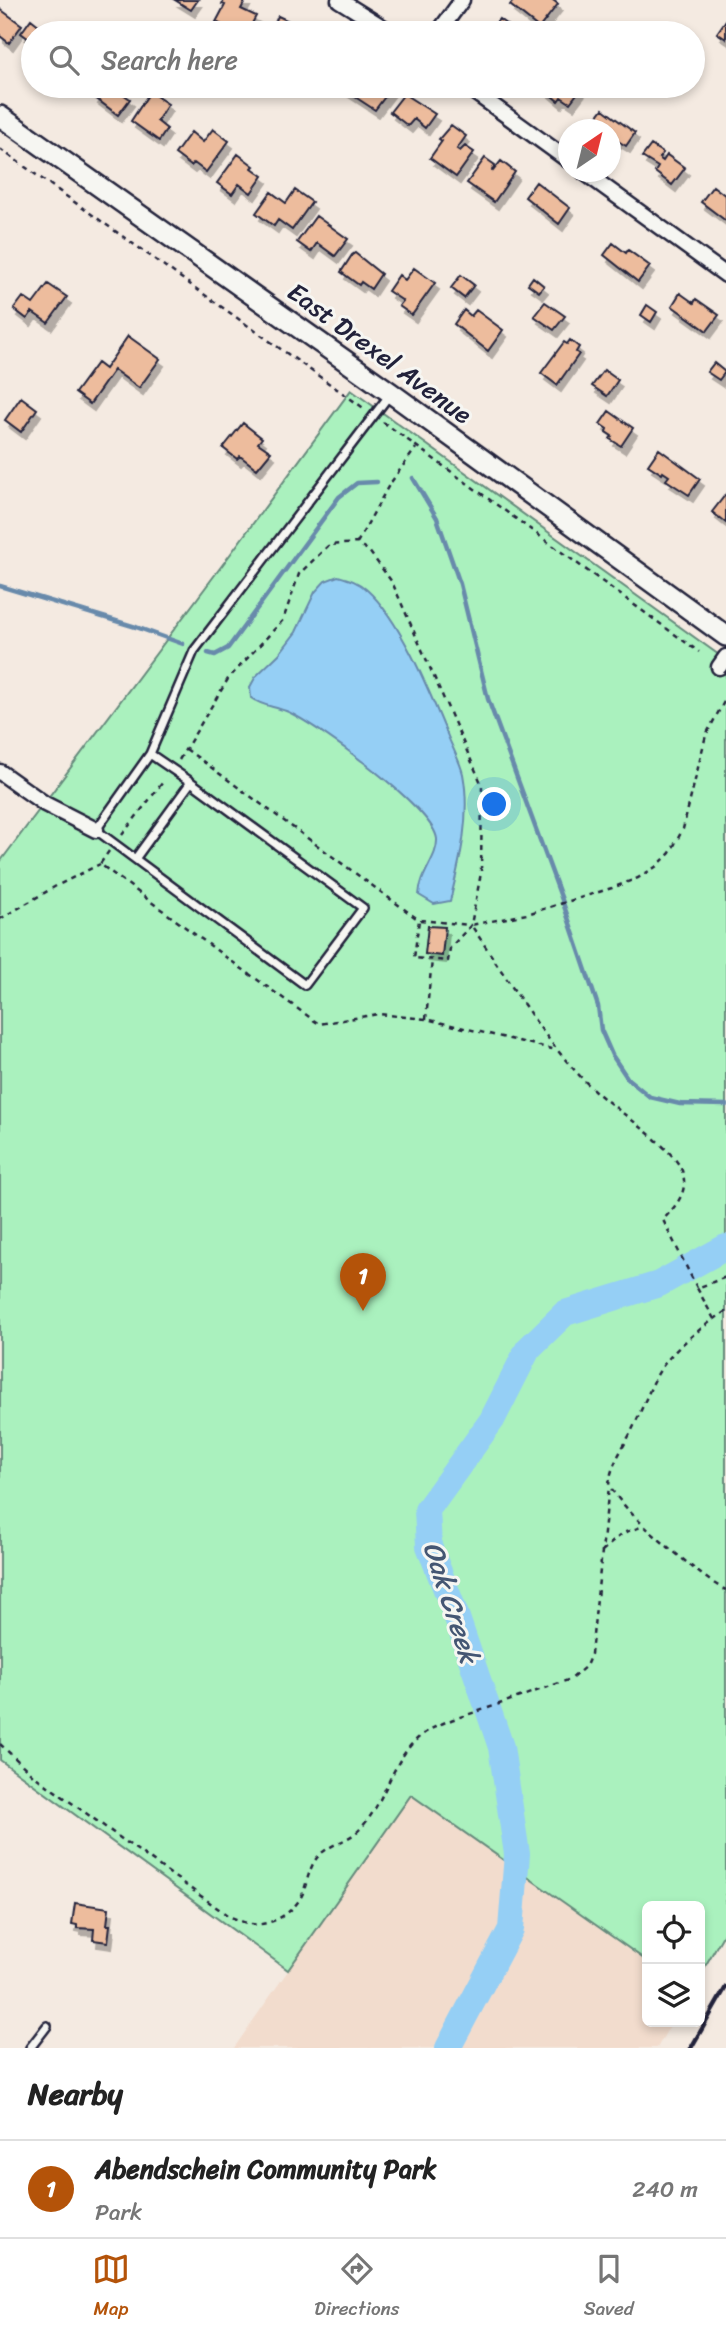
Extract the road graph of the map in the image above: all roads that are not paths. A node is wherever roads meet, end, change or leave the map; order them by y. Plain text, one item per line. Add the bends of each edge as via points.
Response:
1 (339, 0) edge
2 (462, 0) edge
3 (373, 21) edge
4 (447, 21) edge
5 (483, 98) edge
6 (0, 116) edge
7 (558, 152) edge
8 (598, 182) edge
9 (726, 275) edge
10 (391, 393) junction
11 (726, 636) edge
12 (150, 754) junction
13 (0, 772) edge
14 (191, 782) junction
15 (96, 830) junction
16 (135, 859) junction
17 (47, 2026) dead end
18 (30, 2048) edge

1 - 3 street
2 - 4 street
5 - 7 street
6 - 10 street, East Drexel Avenue
8 - 9 street
10 - 11 street, East Drexel Avenue
10 - 12 lane via 194,650
12 - 14 lane
12 - 15 lane
13 - 15 street via 45,804
14 - 16 lane
14 - 16 lane via 363,908 305,985
15 - 16 lane
17 - 18 lane

